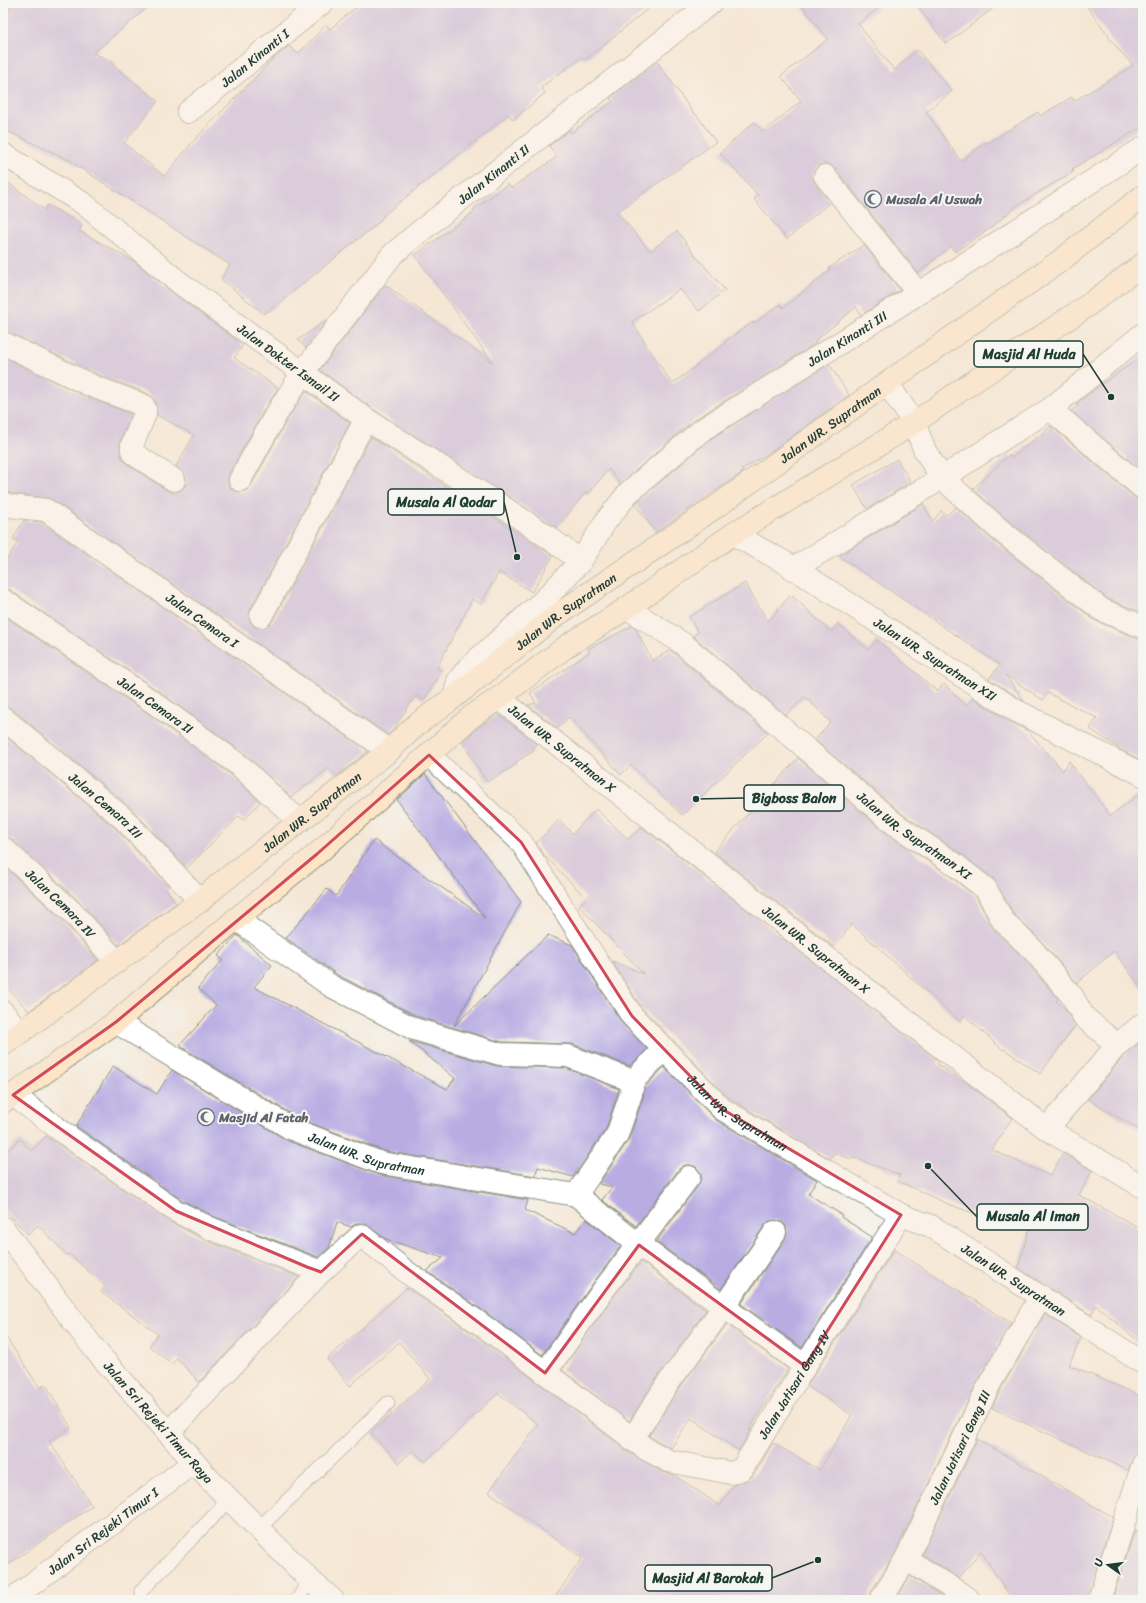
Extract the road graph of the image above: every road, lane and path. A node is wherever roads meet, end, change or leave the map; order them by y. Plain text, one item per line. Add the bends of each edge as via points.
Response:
1 (322, 3) edge
2 (711, 3) edge
3 (188, 112) dead end
4 (1143, 148) edge
5 (3, 154) edge
6 (825, 176) dead end
7 (1143, 196) edge
8 (1143, 264) edge
9 (918, 293) junction
10 (1143, 334) edge
11 (3, 343) edge
12 (303, 372) junction
13 (887, 383) junction
14 (1050, 409) junction
15 (366, 419) junction
16 (914, 423) junction
17 (942, 478) junction
18 (174, 480) dead end
19 (240, 480) dead end
20 (1143, 488) edge
21 (6, 504) edge
22 (733, 534) junction
23 (581, 561) junction
24 (793, 569) junction
25 (3, 600) edge
26 (627, 608) junction
27 (261, 616) dead end
28 (1143, 627) edge
29 (455, 696) junction
30 (499, 698) junction
31 (3, 718) edge
32 (389, 751) junction
33 (429, 755) junction
34 (1143, 775) edge
35 (299, 821) junction
36 (3, 848) edge
37 (200, 901) junction
38 (236, 918) junction
39 (117, 962) junction
40 (3, 1012) edge
41 (116, 1022) junction
42 (1143, 1024) edge
43 (20, 1032) junction
44 (3, 1045) edge
45 (1117, 1045) junction
46 (664, 1049) junction
47 (633, 1081) junction
48 (8, 1098) edge
49 (1047, 1128) junction
50 (689, 1177) dead end
51 (1143, 1187) edge
52 (576, 1195) junction
53 (901, 1215) junction
54 (3, 1228) edge
55 (775, 1232) dead end
56 (639, 1245) junction
57 (320, 1272) junction
58 (1042, 1296) junction
59 (723, 1308) junction
60 (1143, 1363) edge
61 (805, 1366) junction
62 (545, 1373) junction
63 (388, 1403) dead end
64 (168, 1433) junction
65 (639, 1444) junction
66 (194, 1462) junction
67 (1143, 1464) edge
68 (229, 1500) junction
69 (258, 1529) junction
70 (906, 1559) junction
71 (310, 1580) junction
72 (141, 1591) dead end
73 (11, 1600) edge
74 (297, 1600) edge
75 (333, 1600) edge
76 (881, 1600) edge
77 (969, 1600) edge
78 (1099, 1600) edge

1 - 3 street, Jalan Kinanti I
2 - 12 street, Jalan Kinanti II via 392,255
4 - 9 street, Jalan Kinanti III
5 - 12 street, Jalan Dokter Ismail II via 84,204 180,283
6 - 9 street
7 - 13 main road, Jalan WR. Supratman via 1060,261
8 - 16 main road via 1087,306
9 - 23 street, Jalan Kinanti III via 702,430 629,492 606,521
10 - 14 street
11 - 18 street via 92,386 143,405 145,414 132,450 134,454
12 - 15 street, Jalan Dokter Ismail II
12 - 19 street, Jalan Kinanti II via 275,416
13 - 16 street
13 - 29 main road, Jalan WR. Supratman via 720,504 557,615
14 - 17 street
14 - 20 street
15 - 23 street, Jalan Dokter Ismail II via 466,482
15 - 27 street
16 - 17 street via 926,451
16 - 22 main road
17 - 24 street
17 - 28 street via 1000,530 1102,610
21 - 32 street, Jalan Cemara I via 46,510
22 - 24 street, Jalan WR. Supratman XII
22 - 26 main road
23 - 29 street, Jalan Kinanti III via 544,600 469,667 458,682
24 - 34 street, Jalan WR. Supratman XII via 1014,710
25 - 35 street, Jalan Cemara II via 153,702 238,765
26 - 30 main road via 567,646
26 - 45 street, Jalan WR. Supratman XI via 682,643 896,825 953,863 986,889 1003,921 1033,950 1072,996 1084,1017
29 - 32 main road, Jalan WR. Supratman via 416,725
30 - 33 main road via 472,716
30 - 49 street, Jalan WR. Supratman X via 896,1013
31 - 37 street, Jalan Cemara III via 124,819
32 - 35 main road, Jalan WR. Supratman
33 - 38 main road via 317,854
33 - 46 street, Jalan WR. Supratman via 522,842 632,1016
35 - 37 main road, Jalan WR. Supratman
36 - 39 street, Jalan Cemara IV via 71,911
37 - 39 main road, Jalan WR. Supratman
38 - 41 main road
38 - 47 street via 331,986 414,1029 500,1054 568,1056
39 - 43 main road, Jalan WR. Supratman
40 - 43 street
41 - 48 main road
41 - 52 street, Jalan WR. Supratman via 292,1129 381,1162
42 - 45 street
43 - 44 main road, Jalan WR. Supratman
45 - 49 street
46 - 47 street
46 - 53 street, Jalan WR. Supratman via 722,1109
47 - 52 street via 617,1135
48 - 57 street via 176,1211 210,1228
49 - 51 street, Jalan WR. Supratman X
50 - 56 street
52 - 56 street
53 - 58 street, Jalan WR. Supratman via 931,1226
53 - 61 street, Jalan Jatisari Gang IV
54 - 64 street, Jalan Sri Rejeki Timur Raya via 96,1351
55 - 59 street
56 - 59 street
56 - 62 street via 601,1293
57 - 62 street, Jalan Jatisari Gang IV via 363,1236 408,1273
57 - 64 street
58 - 60 street, Jalan WR. Supratman
58 - 70 street, Jalan Jatisari Gang III via 990,1383
59 - 61 street
59 - 65 street via 666,1386
61 - 65 street, Jalan Jatisari Gang IV via 742,1469 731,1473 669,1461
62 - 65 street, Jalan Jatisari Gang IV
63 - 69 lane
64 - 66 street, Jalan Sri Rejeki Timur Raya
66 - 68 street, Jalan Sri Rejeki Timur Raya
66 - 73 street, Jalan Sri Rejeki Timur I
67 - 78 street
68 - 69 street, Jalan Sri Rejeki Timur Raya
68 - 72 lane
69 - 71 street, Jalan Sri Rejeki Timur Raya
70 - 76 street, Jalan Jatisari Gang III
70 - 77 street
71 - 74 lane
71 - 75 street, Jalan Sri Rejeki Timur Raya

